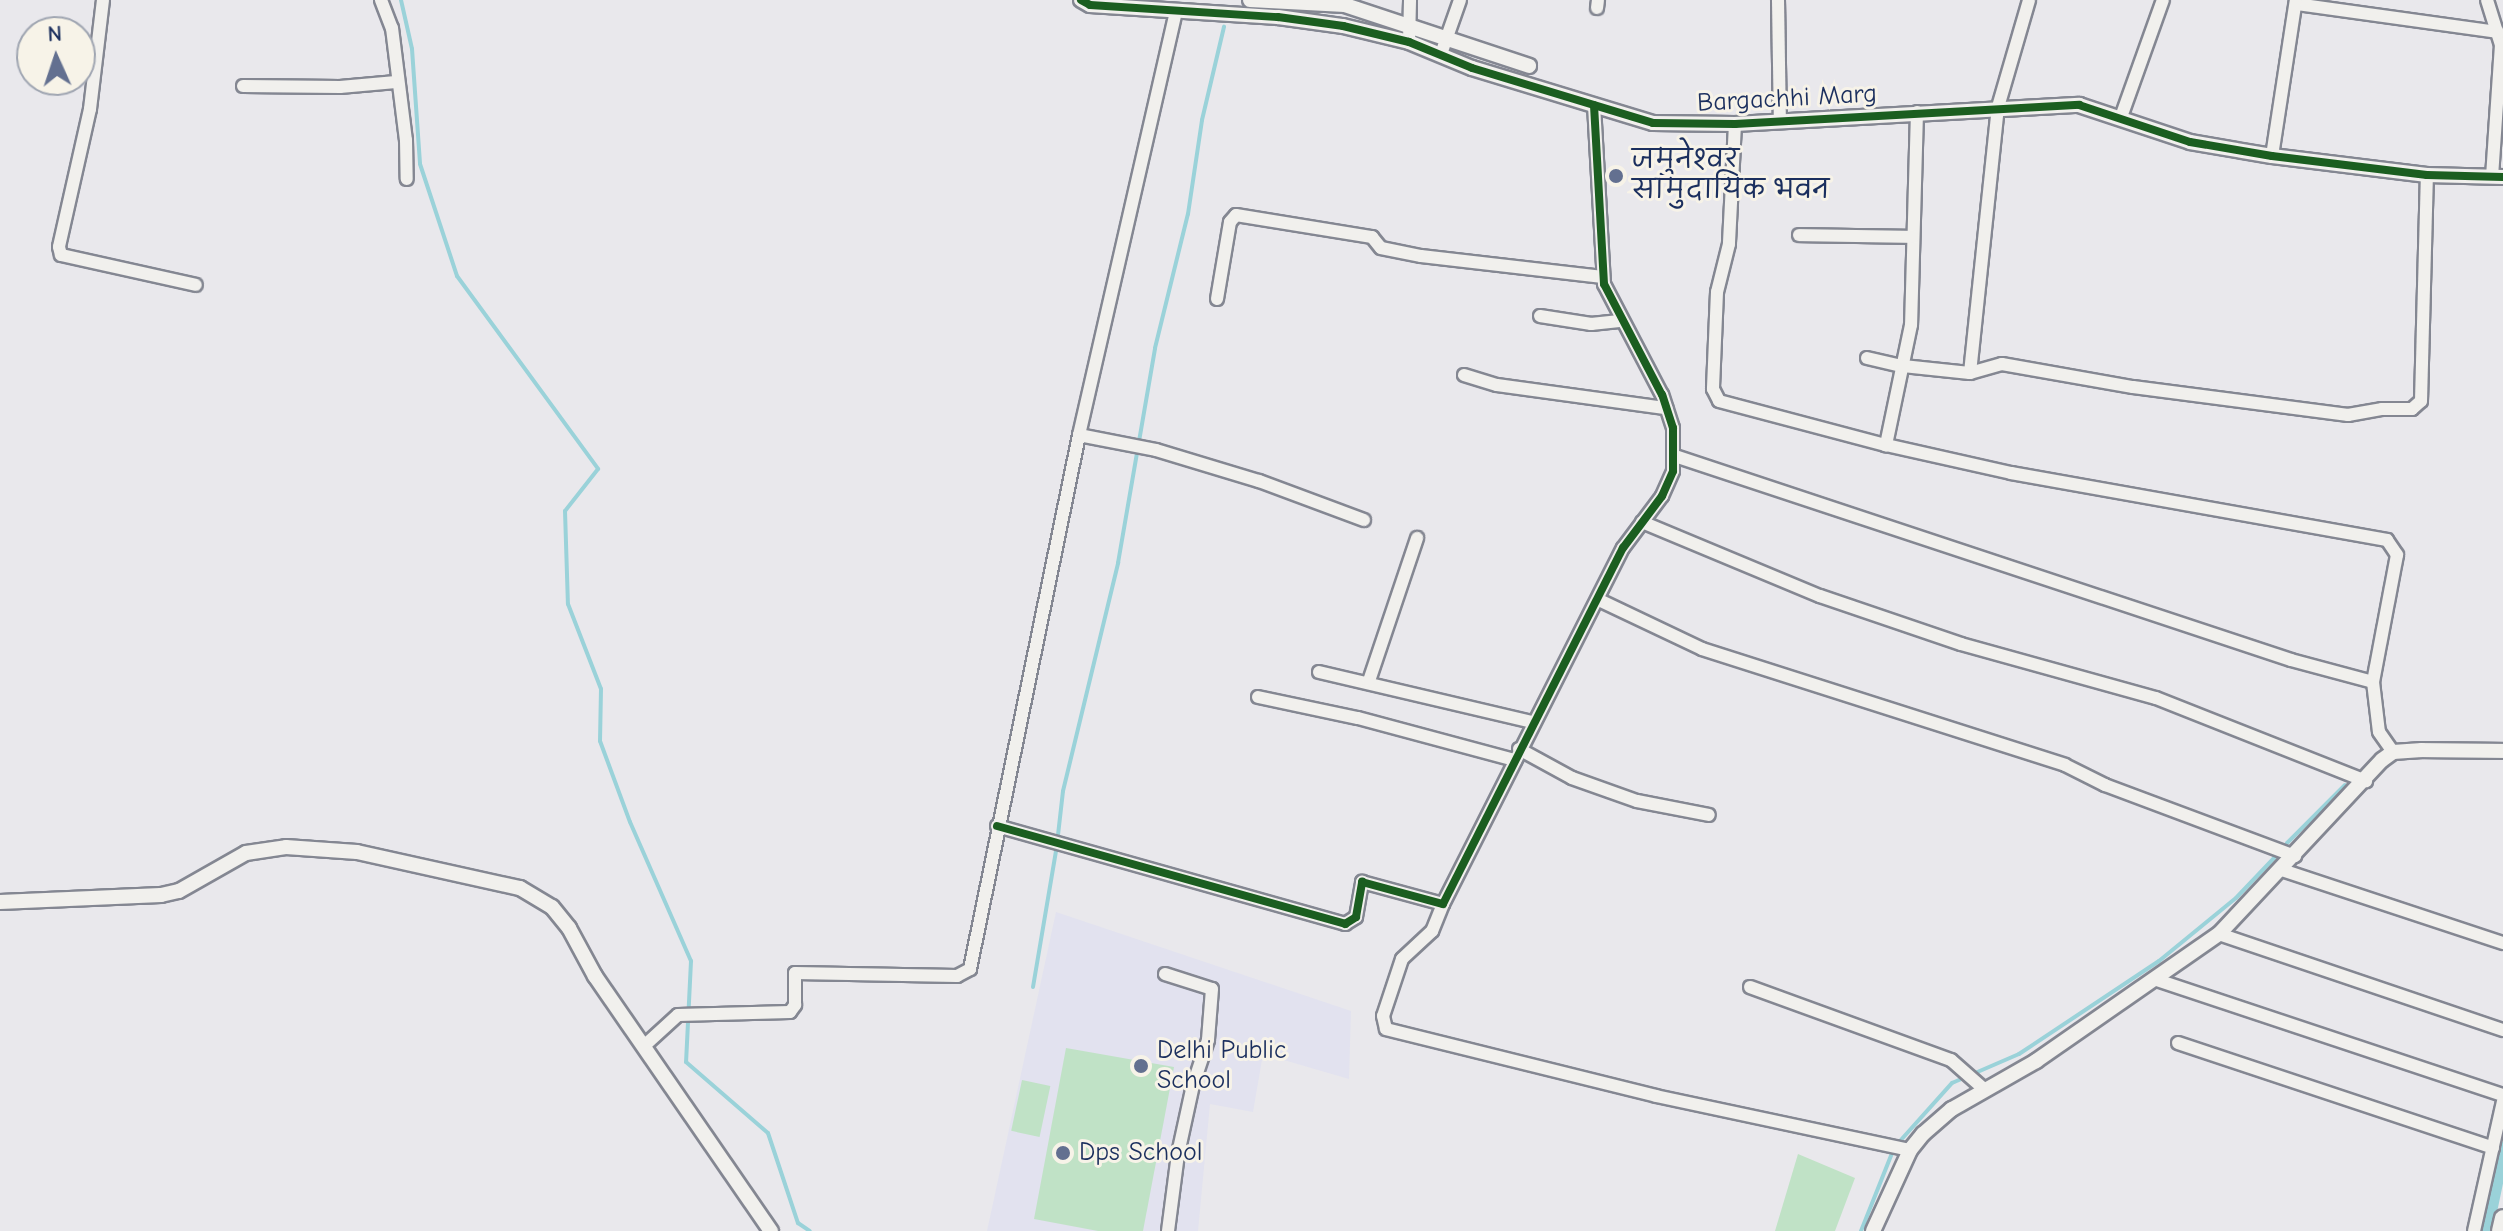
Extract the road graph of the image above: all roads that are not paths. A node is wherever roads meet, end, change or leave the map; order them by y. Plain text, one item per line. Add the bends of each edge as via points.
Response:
1 (103, 0) edge
2 (381, 0) edge
3 (1081, 0) edge
4 (1250, 0) edge
5 (1410, 0) edge
6 (1460, 0) edge
7 (1778, 0) edge
8 (2029, 0) edge
9 (2163, 0) edge
10 (2487, 0) edge
11 (2296, 2) edge
12 (1176, 10) junction
13 (1409, 24) junction
14 (2498, 32) junction
15 (1446, 36) junction
16 (1409, 42) junction
17 (1441, 54) junction
18 (1529, 66) dead end
19 (396, 82) junction
20 (243, 86) dead end
21 (1594, 105) junction
22 (1998, 107) junction
23 (1917, 112) junction
24 (2121, 117) junction
25 (1780, 121) junction
26 (1735, 124) junction
27 (2272, 156) junction
28 (2427, 175) junction
29 (2497, 176) edge
30 (407, 179) dead end
31 (1799, 235) dead end
32 (1913, 237) junction
33 (1603, 277) junction
34 (196, 285) dead end
35 (1217, 299) dead end
36 (1540, 316) dead end
37 (1622, 321) junction
38 (1867, 358) dead end
39 (1903, 366) junction
40 (1970, 373) junction
41 (1464, 375) dead end
42 (1666, 408) junction
43 (1079, 435) junction
44 (1886, 445) junction
45 (1675, 456) junction
46 (1364, 520) dead end
47 (1642, 522) junction
48 (1417, 538) dead end
49 (1599, 600) junction
50 (1319, 672) dead end
51 (1369, 681) junction
52 (2373, 682) junction
53 (1258, 697) dead end
54 (1533, 722) junction
55 (2503, 751) edge
56 (2393, 752) junction
57 (1517, 754) junction
58 (2366, 781) junction
59 (1709, 815) dead end
60 (997, 826) junction
61 (2295, 856) junction
62 (2282, 870) junction
63 (0, 902) edge
64 (1443, 904) junction
65 (2219, 934) junction
66 (2503, 943) edge
67 (1165, 974) dead end
68 (2157, 980) junction
69 (1750, 987) dead end
70 (2503, 1030) edge
71 (2178, 1043) dead end
72 (644, 1046) junction
73 (1985, 1090) junction
74 (2503, 1098) edge
75 (2493, 1148) junction
76 (1910, 1150) junction
77 (2503, 1218) edge
78 (771, 1231) edge
79 (1168, 1231) edge
80 (1873, 1231) edge
81 (2474, 1231) edge
82 (2500, 1231) edge

1 - 34 street via 90,109 61,255
2 - 19 street via 392,28
3 - 12 street, Bargachhi Marg via 1090,5
4 - 13 street via 1345,5
5 - 13 street
6 - 15 street
7 - 25 street
8 - 22 street
9 - 24 street
10 - 14 street
11 - 14 street
11 - 27 street
12 - 16 street, Bargachhi Marg via 1278,17
12 - 43 street
13 - 15 street
13 - 16 street
14 - 29 street
15 - 17 street
15 - 18 street
16 - 17 street, Bargachhi Marg
17 - 21 street, Bargachhi Marg
19 - 20 street
19 - 30 street
21 - 26 street, Bargachhi Marg via 1653,123
21 - 33 street
22 - 23 street, Bargachhi Marg
22 - 24 street, Bargachhi Marg via 2079,105
22 - 40 street
23 - 25 street, Bargachhi Marg
23 - 32 street
24 - 27 street, Bargachhi Marg via 2190,142
25 - 26 street, Bargachhi Marg
26 - 44 street via 1729,244 1717,292 1713,389 1719,401
27 - 28 street, Bargachhi Marg
28 - 29 street, Bargachhi Marg
28 - 40 street via 2421,401 2416,408 2348,415 2002,364
31 - 32 street
32 - 39 street via 1911,325
33 - 35 street via 1421,256 1381,248 1372,237 1236,215 1230,222
33 - 37 street
36 - 37 street via 1591,324
37 - 42 street
38 - 39 street
39 - 40 street
39 - 44 street
41 - 42 street via 1497,385
42 - 45 street
43 - 46 street via 1156,450
43 - 60 street
44 - 52 street via 2011,473 2387,540 2397,555
45 - 47 street via 1668,486
45 - 52 street via 2276,655
47 - 49 street via 1623,548
47 - 58 street via 1820,596 1961,644 2156,698
48 - 51 street
49 - 54 street
49 - 61 street via 1702,649 2065,765
50 - 51 street
51 - 54 street
52 - 56 street via 2379,732
53 - 57 street
54 - 57 street
55 - 56 street
56 - 58 street
57 - 59 street via 1637,801
57 - 64 street
58 - 61 street
60 - 64 street via 1345,924 1356,917 1362,882
60 - 72 street via 965,974 795,973 795,1005 787,1013 678,1015
61 - 62 street
62 - 65 street
62 - 66 street
63 - 72 street via 161,895 179,891 246,853 276,848 357,852 432,868 520,888 552,907
64 - 76 street via 1432,931 1402,959 1383,1016 1386,1029 1656,1096
65 - 68 street
65 - 70 street
67 - 79 street via 1212,989 1208,1040 1178,1154
68 - 73 street
68 - 74 street
69 - 73 street via 1951,1060
71 - 75 street
72 - 78 street
73 - 76 street via 1952,1109
74 - 75 street
75 - 81 street
76 - 80 street
77 - 82 main road

